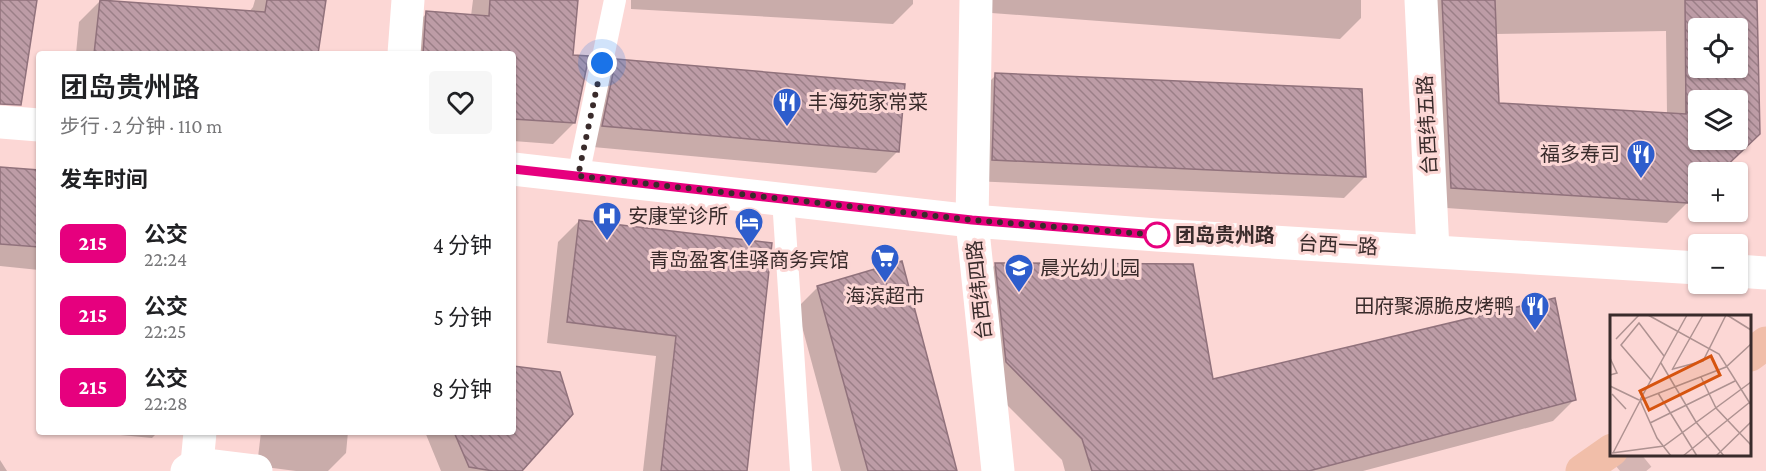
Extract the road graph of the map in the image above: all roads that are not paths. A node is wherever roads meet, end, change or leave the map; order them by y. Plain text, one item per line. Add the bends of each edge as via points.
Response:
1 (408, 0) edge
2 (615, 0) edge
3 (976, 0) edge
4 (1421, 0) edge
5 (404, 51) edge
6 (0, 122) edge
7 (36, 125) edge
8 (516, 169) edge
9 (578, 176) junction
10 (783, 199) junction
11 (972, 220) junction
12 (1433, 251) junction
13 (1688, 267) edge
14 (1748, 272) edge
15 (1766, 273) edge
16 (1766, 343) edge
17 (1751, 354) edge
18 (199, 435) edge
19 (1610, 451) edge
20 (192, 468) edge
21 (256, 471) edge
22 (801, 471) edge
23 (998, 471) edge
24 (1582, 471) edge

1 - 5 street
2 - 9 lane
3 - 11 street, 台西纬四路
4 - 12 street, 台西纬五路
6 - 7 street
8 - 9 street, 台西一路
9 - 10 street, 台西一路
10 - 11 street, 台西一路
10 - 22 lane
11 - 12 street, 台西一路
11 - 23 street, 台西纬四路
12 - 13 street, 台西一路
14 - 15 street
16 - 17 main road
18 - 20 street
19 - 24 main road
20 - 21 street

